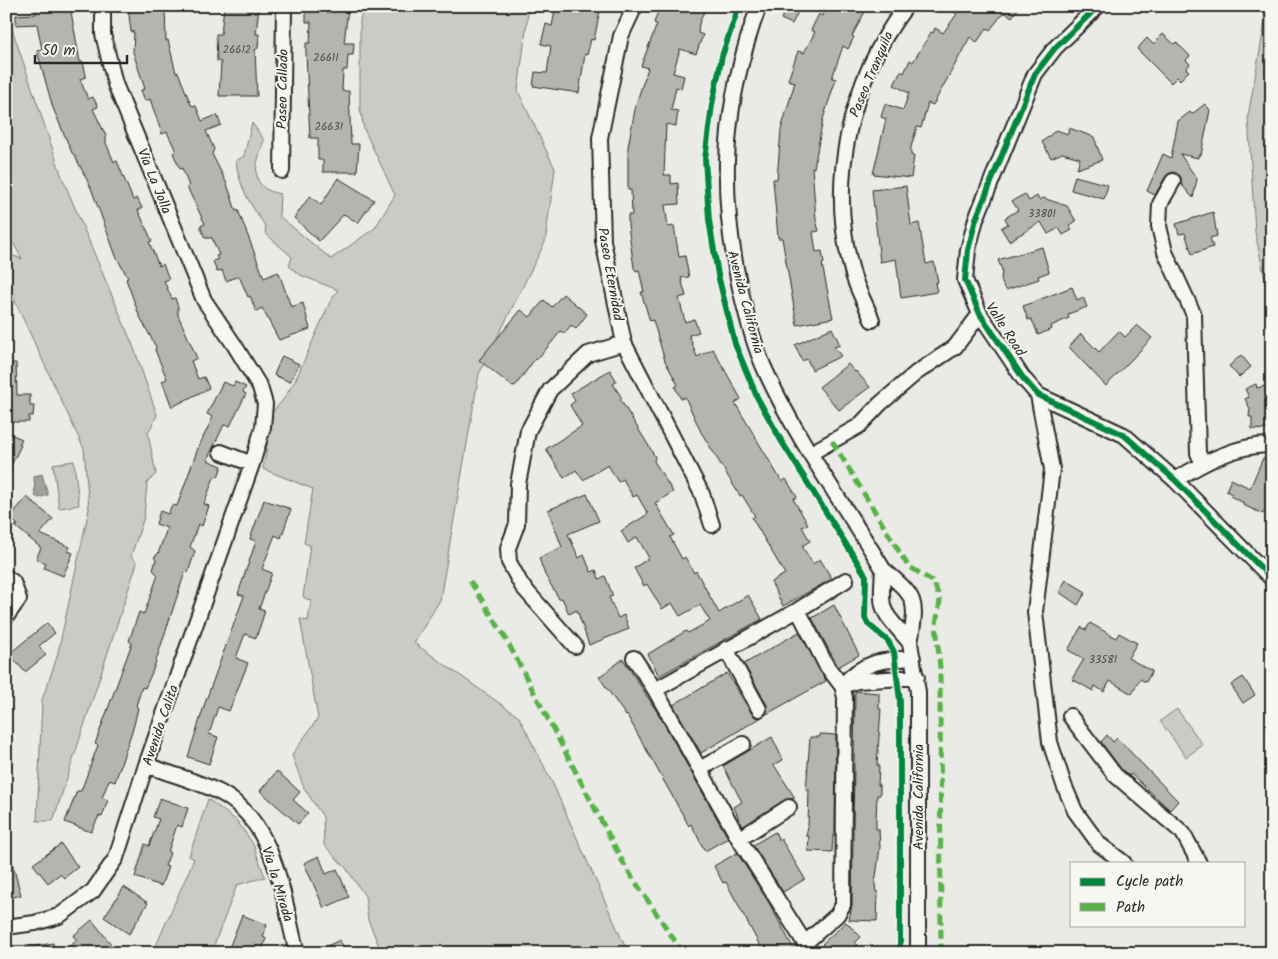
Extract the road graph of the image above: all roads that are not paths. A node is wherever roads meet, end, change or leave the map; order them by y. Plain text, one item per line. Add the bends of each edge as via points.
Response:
1 (103, 6) edge
2 (284, 6) edge
3 (635, 6) edge
4 (759, 6) edge
5 (906, 6) edge
6 (1098, 6) edge
7 (282, 171) dead end
8 (1173, 181) dead end
9 (980, 314) junction
10 (872, 320) dead end
11 (624, 344) junction
12 (1038, 395) junction
13 (1272, 445) edge
14 (221, 452) dead end
15 (812, 453) junction
16 (252, 464) junction
17 (1203, 464) junction
18 (1175, 480) junction
19 (712, 525) dead end
20 (883, 569) junction
21 (6, 577) edge
22 (1272, 579) edge
23 (846, 580) dead end
24 (798, 610) junction
25 (6, 617) edge
26 (910, 643) junction
27 (575, 646) dead end
28 (726, 650) junction
29 (634, 658) dead end
30 (913, 658) junction
31 (917, 677) junction
32 (842, 686) junction
33 (655, 690) junction
34 (759, 709) dead end
35 (1070, 716) dead end
36 (743, 744) dead end
37 (146, 765) junction
38 (700, 769) junction
39 (789, 807) dead end
40 (739, 839) junction
41 (1123, 862) edge
42 (1198, 862) edge
43 (6, 927) edge
44 (808, 948) edge
45 (297, 953) edge
46 (918, 953) edge

1 - 16 street, Via La Jolla via 103,34 115,84 204,300 260,387 265,404 263,427
2 - 7 street, Paseo Callado
3 - 11 street, Paseo Eternidad via 621,36 600,138 603,241
4 - 15 street, Avenida California via 734,91 726,152 726,205 732,251 753,338 782,406
5 - 10 street, Paseo Tranquila via 887,32 870,70 852,114 844,157 841,192 852,271
6 - 9 street, Valle Road via 1055,48 1035,74 976,219 965,280
8 - 17 street via 1160,204 1159,226 1166,252 1194,315 1198,453
9 - 12 street, Valle Road
9 - 15 street via 955,347 916,372 860,426
11 - 19 street, Paseo Eternidad via 702,494
11 - 27 street via 588,354 550,390 528,431 518,484 516,524 508,548 509,562 522,586
12 - 18 street, Valle Road via 1124,435
12 - 41 street via 1052,468 1035,612 1050,742 1075,811 1099,844
13 - 17 street via 1245,448
14 - 16 street
15 - 20 street, Avenida California
16 - 37 street, Avenida Calita
17 - 18 street
18 - 22 street, Valle Road
20 - 26 street via 882,608
20 - 26 street, Avenida California via 912,598 915,612
21 - 25 street via 13,582 19,599
23 - 24 street
24 - 28 street
24 - 32 street via 826,665
26 - 30 street, Avenida California
28 - 33 street
28 - 34 street
29 - 33 street
30 - 31 street, Avenida California
30 - 32 street via 885,660 865,666 853,672
31 - 32 street via 857,681
31 - 46 street, Avenida California
32 - 44 street via 846,697 843,905
33 - 38 street
35 - 42 street via 1115,775 1183,833
36 - 38 street
37 - 43 street, Avenida Calita via 116,858 93,891 59,916
37 - 45 street, Via la Mirada via 222,794 243,811 260,832 271,855
38 - 40 street
39 - 40 street
40 - 44 street

